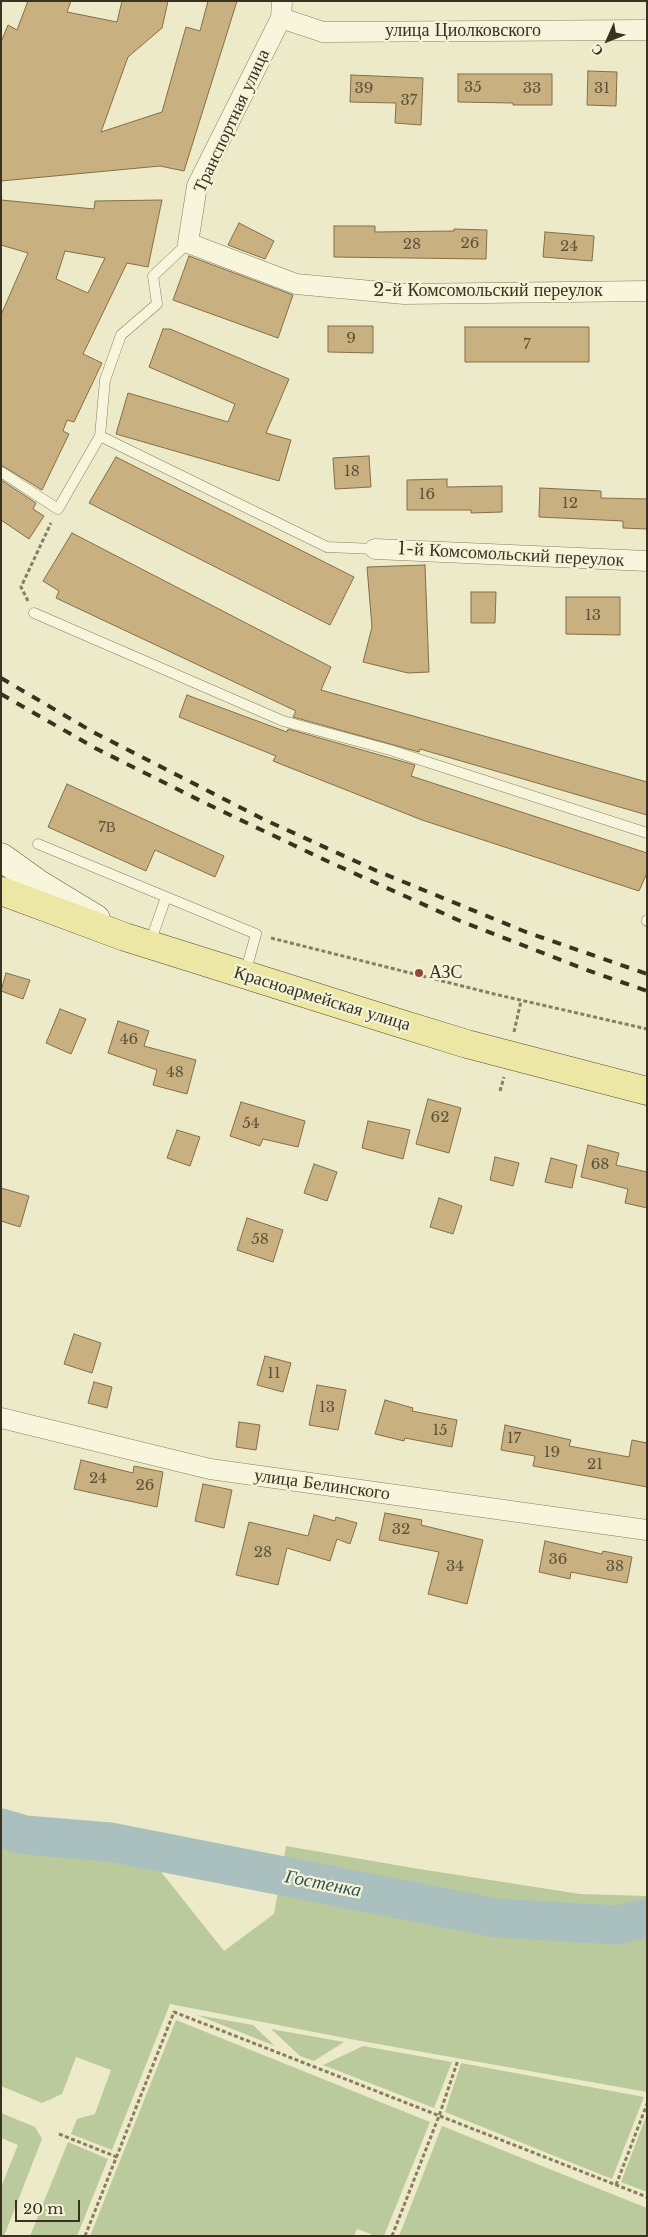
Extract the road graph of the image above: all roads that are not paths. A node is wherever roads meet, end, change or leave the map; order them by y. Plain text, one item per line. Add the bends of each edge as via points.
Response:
1 (282, 9) edge
2 (647, 30) edge
3 (188, 244) junction
4 (647, 291) edge
5 (100, 436) junction
6 (1, 472) edge
7 (375, 549) joint
8 (647, 561) edge
9 (34, 613) road end
10 (647, 833) edge
11 (38, 844) dead end
12 (1, 857) edge
13 (1, 891) edge
14 (166, 897) junction
15 (137, 941) junction
16 (245, 975) junction
17 (647, 1091) edge
18 (1, 1418) edge
19 (647, 1530) edge

1 - 2 street, улица Циолковского via 323,32
1 - 3 street, Транспортная улица via 197,186
3 - 4 street, 2-й Комсомольский переулок via 296,284 404,294
3 - 5 lane via 153,276 157,304 121,335 105,380
5 - 6 lane via 58,509
5 - 7 lane via 327,547
7 - 8 street, 1-й Комсомольский переулок
9 - 10 lane via 283,721 390,750
11 - 14 lane
12 - 15 main road via 40,885
13 - 15 main road, Красноармейская улица
14 - 15 lane
14 - 16 lane via 256,934
15 - 16 main road, Красноармейская улица
16 - 17 main road, Красноармейская улица via 467,1044
18 - 19 street, улица Белинского via 210,1470

